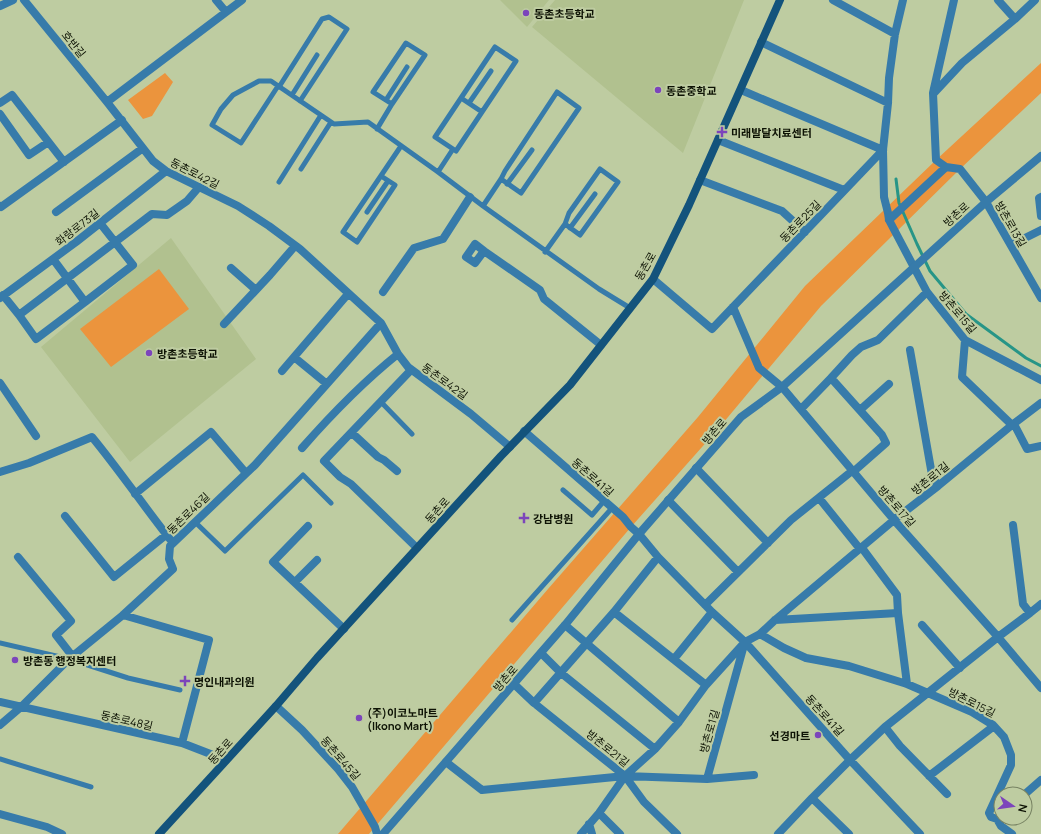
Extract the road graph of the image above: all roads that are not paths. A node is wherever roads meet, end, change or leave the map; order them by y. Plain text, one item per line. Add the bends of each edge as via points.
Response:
1 (13, 0) edge
2 (24, 0) edge
3 (216, 0) edge
4 (242, 0) edge
5 (780, 0) edge
6 (833, 0) edge
7 (903, 0) edge
8 (954, 0) edge
9 (998, 0) edge
10 (1035, 0) edge
11 (0, 6) edge
12 (226, 12) junction
13 (1015, 19) junction
14 (896, 34) junction
15 (761, 42) junction
16 (317, 55) dead end
17 (407, 67) dead end
18 (491, 71) dead end
19 (278, 86) junction
20 (741, 90) junction
21 (933, 93) junction
22 (292, 95) junction
23 (461, 98) junction
24 (386, 100) junction
25 (300, 101) junction
26 (107, 102) junction
27 (0, 103) edge
28 (469, 103) junction
29 (888, 103) junction
30 (392, 104) junction
31 (482, 112) junction
32 (0, 114) edge
33 (321, 115) junction
34 (122, 120) junction
35 (331, 122) junction
36 (377, 129) junction
37 (718, 140) junction
38 (47, 142) junction
39 (401, 146) junction
40 (143, 148) junction
41 (453, 149) junction
42 (532, 150) dead end
43 (883, 150) junction
44 (1041, 156) edge
45 (64, 162) junction
46 (301, 169) dead end
47 (944, 169) junction
48 (166, 171) junction
49 (438, 172) junction
50 (381, 176) junction
51 (501, 179) junction
52 (700, 180) junction
53 (388, 181) junction
54 (279, 182) dead end
55 (507, 184) junction
56 (199, 188) junction
57 (844, 190) junction
58 (595, 194) dead end
59 (470, 197) junction
60 (1041, 197) edge
61 (986, 202) junction
62 (483, 206) junction
63 (0, 207) edge
64 (56, 212) dead end
65 (366, 212) dead end
66 (1041, 216) edge
67 (888, 220) junction
68 (100, 223) junction
69 (565, 224) junction
70 (570, 228) junction
71 (1041, 230) edge
72 (804, 232) junction
73 (115, 242) junction
74 (1011, 245) junction
75 (295, 246) junction
76 (484, 251) dead end
77 (545, 252) junction
78 (53, 259) junction
79 (231, 268) dead end
80 (914, 268) junction
81 (67, 278) junction
82 (653, 279) junction
83 (256, 290) junction
84 (383, 292) dead end
85 (927, 292) junction
86 (348, 294) junction
87 (2, 296) edge
88 (1041, 298) edge
89 (85, 302) junction
90 (733, 307) junction
91 (630, 308) junction
92 (19, 315) junction
93 (381, 323) junction
94 (224, 324) dead end
95 (965, 340) junction
96 (601, 345) junction
97 (910, 350) dead end
98 (398, 354) junction
99 (294, 357) junction
100 (412, 370) junction
101 (282, 371) dead end
102 (831, 378) junction
103 (1041, 380) edge
104 (0, 383) edge
105 (326, 384) junction
106 (889, 384) dead end
107 (782, 387) junction
108 (381, 402) junction
109 (1041, 403) edge
110 (801, 410) junction
111 (860, 410) junction
112 (1013, 425) junction
113 (524, 431) junction
114 (352, 433) junction
115 (412, 434) dead end
116 (36, 436) dead end
117 (510, 446) junction
118 (1041, 446) edge
119 (302, 448) dead end
120 (696, 468) junction
121 (396, 471) dead end
122 (853, 471) junction
123 (0, 472) edge
124 (246, 473) junction
125 (938, 486) junction
126 (562, 490) dead end
127 (135, 494) junction
128 (818, 498) junction
129 (668, 500) junction
130 (604, 501) junction
131 (331, 503) dead end
132 (612, 508) junction
133 (65, 516) dead end
134 (894, 520) junction
135 (195, 522) junction
136 (1013, 525) dead end
137 (308, 526) dead end
138 (639, 534) junction
139 (166, 535) junction
140 (173, 543) junction
141 (768, 543) junction
142 (417, 548) junction
143 (861, 548) junction
144 (658, 557) junction
145 (18, 558) dead end
146 (317, 560) dead end
147 (738, 572) junction
148 (295, 582) junction
149 (1041, 604) edge
150 (705, 605) junction
151 (614, 612) junction
152 (712, 612) junction
153 (1030, 613) junction
154 (898, 614) junction
155 (123, 616) junction
156 (512, 620) dead end
157 (775, 620) junction
158 (565, 625) junction
159 (922, 625) dead end
160 (344, 629) junction
161 (760, 634) junction
162 (998, 637) junction
163 (745, 642) junction
164 (0, 643) edge
165 (586, 644) junction
166 (541, 653) junction
167 (71, 658) junction
168 (674, 659) junction
169 (960, 668) junction
170 (561, 673) junction
171 (514, 684) junction
172 (907, 684) junction
173 (706, 685) junction
174 (1041, 688) edge
175 (180, 690) dead end
176 (928, 693) junction
177 (0, 702) edge
178 (534, 703) junction
179 (276, 706) junction
180 (21, 707) junction
181 (679, 722) junction
182 (0, 725) edge
183 (994, 726) junction
184 (885, 728) junction
185 (182, 743) junction
186 (655, 749) junction
187 (0, 759) edge
188 (226, 760) junction
189 (850, 760) junction
190 (446, 762) junction
191 (754, 775) dead end
192 (625, 776) junction
193 (929, 776) junction
194 (707, 779) junction
195 (1041, 780) edge
196 (1001, 786) edge
197 (91, 787) dead end
198 (1033, 787) edge
199 (947, 794) dead end
200 (812, 798) junction
201 (993, 804) edge
202 (599, 812) junction
203 (0, 814) edge
204 (993, 817) edge
205 (589, 824) junction
206 (1001, 826) edge
207 (388, 832) edge
208 (782, 833) edge
209 (62, 834) edge
210 (159, 834) edge
211 (376, 834) edge
212 (581, 834) edge
213 (592, 834) edge
214 (620, 834) edge
215 (677, 834) edge
216 (849, 834) edge
217 (920, 834) edge
218 (1012, 834) edge

1 - 11 street
2 - 26 street, 호반길
3 - 12 street
4 - 12 street
5 - 15 main road, 동촌로
6 - 14 street
7 - 14 street, 방촌로15길
8 - 21 street
9 - 13 street
10 - 13 street
12 - 26 street
13 - 21 street via 962,63
14 - 29 street, 방촌로15길
15 - 20 main road, 동촌로
15 - 29 street
16 - 22 lane
17 - 24 lane
18 - 28 lane
19 - 19 lane via 271,81 259,81 233,95 212,125 241,143
19 - 22 lane
19 - 25 lane via 322,19 330,17 347,29
20 - 37 main road, 동촌로
20 - 43 street
21 - 47 street via 936,160
22 - 25 lane
23 - 28 lane
23 - 31 lane via 495,47 516,61
23 - 41 lane via 435,137
24 - 30 lane
24 - 30 lane via 374,92 406,43 425,55
25 - 33 lane
26 - 34 street, 동촌로42길
27 - 38 street via 12,95
28 - 31 lane
29 - 43 street, 방촌로15길
30 - 36 lane
31 - 41 lane via 456,151
32 - 38 street via 29,155
33 - 35 lane
33 - 54 lane
34 - 40 street, 동촌로42길
34 - 45 street
35 - 36 lane via 368,122
35 - 46 lane
36 - 39 lane
37 - 52 main road, 동촌로
37 - 57 street
38 - 45 street
39 - 49 lane
39 - 50 lane
40 - 48 street, 동촌로42길 via 153,161
40 - 64 street
41 - 49 lane
42 - 55 lane
43 - 57 street, 동촌로25길
43 - 67 street, 방촌로15길 via 884,197
44 - 61 street, 방촌로
45 - 63 street
47 - 61 street, 방촌로13길 via 960,169
47 - 67 street
48 - 56 street, 동촌로42길
48 - 68 street, 화랑로73길
49 - 59 lane
50 - 53 lane
50 - 53 lane via 343,232 357,242 395,186
51 - 55 lane
51 - 55 lane via 557,92 579,108 521,193
51 - 62 lane
52 - 72 street via 782,211
52 - 82 main road, 동촌로
53 - 65 lane
56 - 73 street via 187,201 167,215 152,214
56 - 75 street, 동촌로42길 via 238,206
57 - 72 street, 동촌로25길
58 - 70 lane
59 - 62 lane
59 - 84 street via 443,239 414,248
60 - 66 street
61 - 74 street, 방촌로13길
61 - 80 street, 방촌로
62 - 77 lane
67 - 80 street, 방촌로15길
68 - 73 street
68 - 78 street, 화랑로73길
69 - 70 lane
69 - 70 lane via 569,213 600,168 618,182 580,235
69 - 77 lane
71 - 74 street
72 - 90 street, 동촌로25길
73 - 81 street
73 - 89 street via 133,265
74 - 88 street, 방촌로13길
75 - 83 street
75 - 86 street, 동촌로42길
76 - 96 street via 540,290 544,299
77 - 91 lane via 599,290
78 - 81 street
78 - 87 street, 화랑로73길
79 - 83 street
80 - 85 street, 방촌로15길
80 - 107 street, 방촌로
81 - 89 street
81 - 92 street
82 - 90 street, 동촌로25길 via 712,329
82 - 91 main road, 동촌로
83 - 94 street
85 - 95 street, 방촌로15길
85 - 102 street via 878,340 861,347 852,355
86 - 93 street, 동촌로42길
86 - 99 street
87 - 92 street
89 - 92 street via 36,339
90 - 107 street via 759,368
91 - 96 main road, 동촌로
93 - 98 street, 동촌로42길
93 - 105 street
95 - 103 street, 방촌로15길
95 - 112 street via 962,377
96 - 113 main road, 동촌로 via 570,385
97 - 125 street via 932,475
98 - 100 street, 동촌로42길
98 - 119 street via 380,368
99 - 101 street
99 - 105 street
100 - 108 street
100 - 117 street, 동촌로42길
102 - 110 street
102 - 111 street
104 - 116 street
105 - 124 street, 동촌로46길
106 - 111 street
107 - 110 street, 방촌로17길
107 - 120 street, 방촌로 via 741,417
108 - 114 street
108 - 115 lane
109 - 112 street, 방촌로1길
110 - 122 street, 방촌로17길
111 - 122 street via 886,443
112 - 118 street via 1027,449
112 - 125 street, 방촌로1길
113 - 117 main road, 동촌로
113 - 130 street, 동촌로41길
114 - 121 street
114 - 142 street via 324,461
117 - 142 main road, 동촌로
120 - 129 street, 방촌로
120 - 141 street
122 - 128 street
122 - 134 street, 방촌로17길
123 - 127 street via 92,437
124 - 127 street via 211,432
124 - 135 street, 동촌로46길
125 - 134 street, 방촌로1길
126 - 130 lane via 592,515
127 - 139 street
128 - 141 street
128 - 143 street
129 - 138 street, 방촌로
129 - 147 street
130 - 132 street, 동촌로41길
131 - 135 lane via 303,475 225,551
132 - 138 street, 동촌로41길
132 - 156 lane
133 - 139 street via 114,577
134 - 143 street, 방촌로1길
134 - 162 street, 방촌로17길
135 - 140 street, 동촌로46길
136 - 153 street via 1023,604
137 - 148 street via 274,562
138 - 144 street, 동촌로41길
138 - 158 street, 방촌로
139 - 140 street
140 - 155 street, 동촌로46길 via 170,546 169,559 173,569
141 - 147 street
142 - 160 main road, 동촌로
143 - 154 street via 897,595
143 - 157 street, 방촌로1길
144 - 150 street, 동촌로41길
144 - 151 street
145 - 167 street via 71,621 56,635
146 - 148 street
147 - 150 street
148 - 160 street
149 - 153 street, 방촌로15길
150 - 152 street, 동촌로41길
151 - 165 street
151 - 168 street
152 - 163 street, 동촌로41길
152 - 168 street
153 - 162 street, 방촌로15길
154 - 157 street
154 - 172 street
155 - 167 street
155 - 185 street via 209,640
157 - 161 street, 방촌로1길
158 - 165 street
158 - 166 street, 방촌로
159 - 169 street
160 - 179 main road, 동촌로
161 - 163 street, 방촌로1길
161 - 172 street via 806,658 849,666
162 - 169 street, 방촌로15길
162 - 174 street
163 - 173 street, 방촌로1길
163 - 189 street, 동촌로41길
163 - 194 street, 방촌로1길
164 - 167 lane
165 - 170 street
165 - 181 street
166 - 170 street
166 - 171 street, 방촌로
167 - 175 lane via 128,678
167 - 180 street
168 - 173 street
169 - 176 street, 방촌로15길
170 - 178 street
170 - 186 street
171 - 178 street, 방촌로21길
171 - 190 street, 방촌로
172 - 176 street
173 - 181 street, 방촌로1길
176 - 183 street, 방촌로15길 via 972,712
176 - 184 street, 방촌로15길
177 - 180 street, 동촌로48길
178 - 192 street, 방촌로21길
179 - 188 main road, 동촌로
179 - 211 street, 동촌로45길 via 338,769 376,827
180 - 182 street
180 - 185 street, 동촌로48길
181 - 186 street, 방촌로1길
183 - 193 street
183 - 196 street, 방촌로15길 via 1004,737 1011,755 1011,765
184 - 189 street, 방촌로15길
184 - 193 street
185 - 188 street, 동촌로48길
186 - 192 street, 방촌로1길
187 - 197 lane
188 - 210 main road, 동촌로
189 - 200 street, 방촌로15길
189 - 217 street, 동촌로41길
190 - 192 street via 482,790
190 - 207 street, 방촌로
191 - 194 street
192 - 194 street
192 - 202 street, 방촌로1길
192 - 215 street, 방촌로21길 via 644,802
193 - 199 street
195 - 198 street
200 - 208 street, 방촌로15길
200 - 216 street
201 - 204 street, 방촌로15길 via 989,813
202 - 205 street, 방촌로1길
202 - 214 street
203 - 209 street via 47,827
205 - 212 street, 방촌로1길
205 - 213 street
206 - 218 street, 방촌로15길

